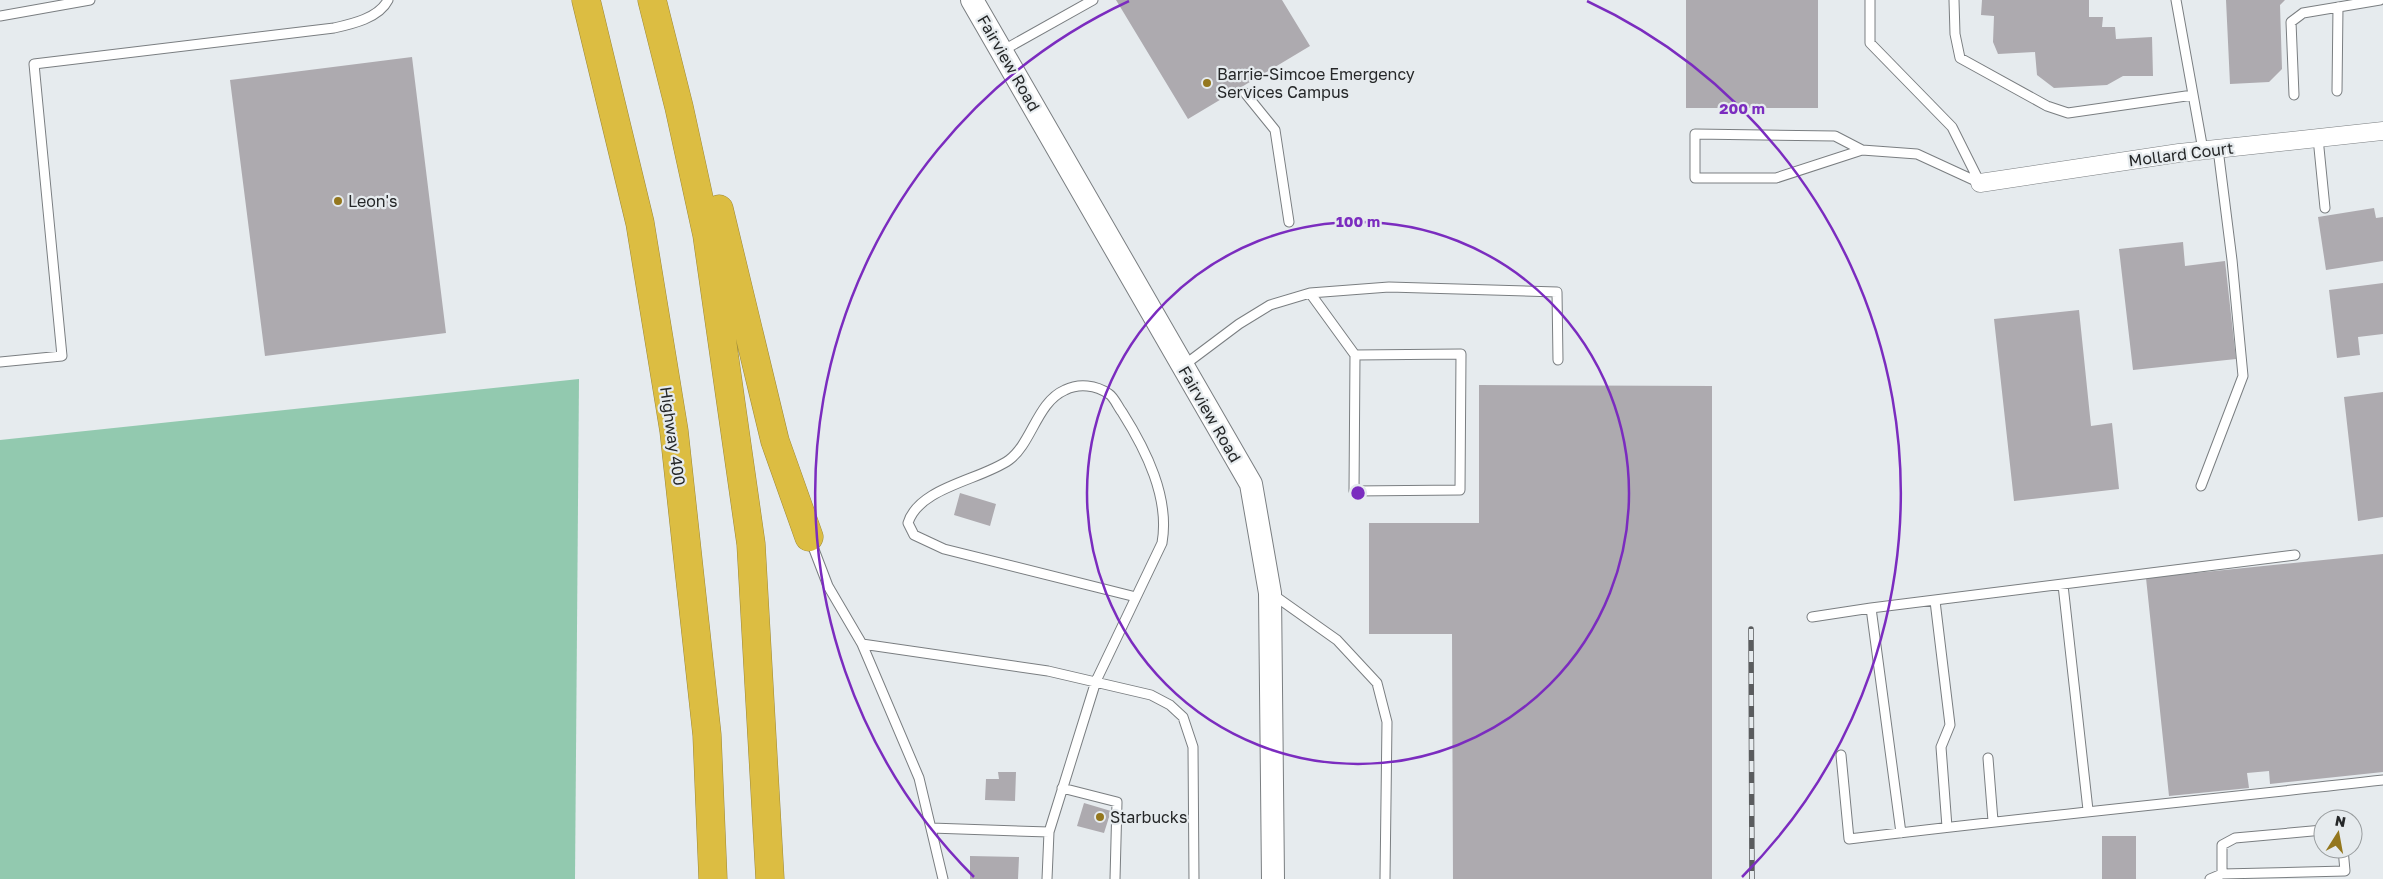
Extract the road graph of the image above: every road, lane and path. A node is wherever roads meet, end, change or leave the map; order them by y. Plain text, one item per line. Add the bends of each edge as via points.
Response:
1 (90, 0) edge
2 (388, 0) edge
3 (586, 0) edge
4 (652, 0) edge
5 (972, 0) edge
6 (1093, 0) edge
7 (1870, 0) edge
8 (1954, 0) edge
9 (2176, 0) edge
10 (2380, 0) edge
11 (70, 2) edge
12 (2338, 7) junction
13 (0, 16) edge
14 (1002, 51) junction
15 (2337, 91) dead end
16 (1245, 94) dead end
17 (2193, 95) junction
18 (2294, 95) dead end
19 (679, 107) junction
20 (2383, 131) edge
21 (2318, 138) junction
22 (2211, 149) junction
23 (1862, 150) junction
24 (1980, 182) junction
25 (2324, 208) dead end
26 (1289, 222) dead end
27 (1310, 293) junction
28 (1355, 356) junction
29 (1558, 360) dead end
30 (0, 362) edge
31 (1183, 366) junction
32 (2201, 486) dead end
33 (809, 537) joint
34 (2295, 555) dead end
35 (2063, 585) junction
36 (1270, 593) junction
37 (1136, 597) junction
38 (1935, 601) junction
39 (1871, 608) junction
40 (1812, 617) dead end
41 (862, 644) junction
42 (1096, 681) junction
43 (1841, 755) dead end
44 (1988, 758) dead end
45 (2383, 780) edge
46 (1062, 788) junction
47 (2088, 810) junction
48 (1993, 821) junction
49 (1947, 827) junction
50 (931, 828) junction
51 (2313, 831) edge
52 (1048, 832) junction
53 (1901, 833) junction
54 (2344, 859) edge
55 (2222, 874) junction
56 (713, 879) edge
57 (770, 879) edge
58 (943, 879) edge
59 (1046, 879) edge
60 (1115, 879) edge
61 (1194, 879) edge
62 (1272, 879) edge
63 (1385, 879) edge
64 (2210, 879) edge

1 - 11 lane
2 - 30 lane via 385,6 356,23 334,28 34,64 62,356
3 - 56 highway, Highway 400 via 640,223 674,431 707,735
4 - 19 highway
5 - 14 street, Fairview Road
6 - 14 lane
7 - 24 lane via 1870,44 1952,127
8 - 17 lane via 1955,34 1960,58 2047,106 2068,113
9 - 17 lane
10 - 12 lane
11 - 13 lane
12 - 15 lane
12 - 18 lane via 2303,13 2291,22
14 - 31 street, Fairview Road
16 - 26 lane via 1274,130
17 - 22 lane
19 - 33 highway via 716,199 775,440
19 - 57 highway via 706,235 751,544
20 - 21 street, Mollard Court
21 - 22 street, Mollard Court
21 - 25 lane
22 - 24 street, Mollard Court
22 - 32 lane via 2232,260 2243,376
23 - 23 lane via 1776,178 1695,178 1695,134 1835,136
23 - 24 lane via 1917,154
27 - 28 lane
27 - 29 lane via 1389,287 1557,292
27 - 31 lane via 1270,305
28 - 28 lane via 1461,354 1460,490 1354,491
31 - 36 street, Fairview Road via 1251,484
33 - 41 lane via 828,586
34 - 35 lane
35 - 38 lane
35 - 47 lane
36 - 62 street, Fairview Road
36 - 63 lane via 1337,640 1377,682 1387,722
37 - 37 lane via 1160,550 1165,525 1146,454 1110,394 1095,388 1078,385 1063,390 1009,460 928,498 911,514 908,523 914,534 944,549
37 - 42 lane
38 - 39 lane
38 - 49 lane via 1950,725 1941,747
39 - 40 lane
39 - 53 lane
41 - 42 lane
41 - 50 lane via 919,778
42 - 46 lane
42 - 61 lane via 1151,695 1170,705 1183,717 1193,747
43 - 53 lane via 1849,839
44 - 48 lane
45 - 47 lane
46 - 52 lane
46 - 60 lane via 1117,802
47 - 48 lane
48 - 49 lane
49 - 53 lane
50 - 52 lane
50 - 58 lane
51 - 55 lane via 2235,838 2222,845
52 - 59 lane
54 - 55 lane via 2345,871
55 - 64 lane

